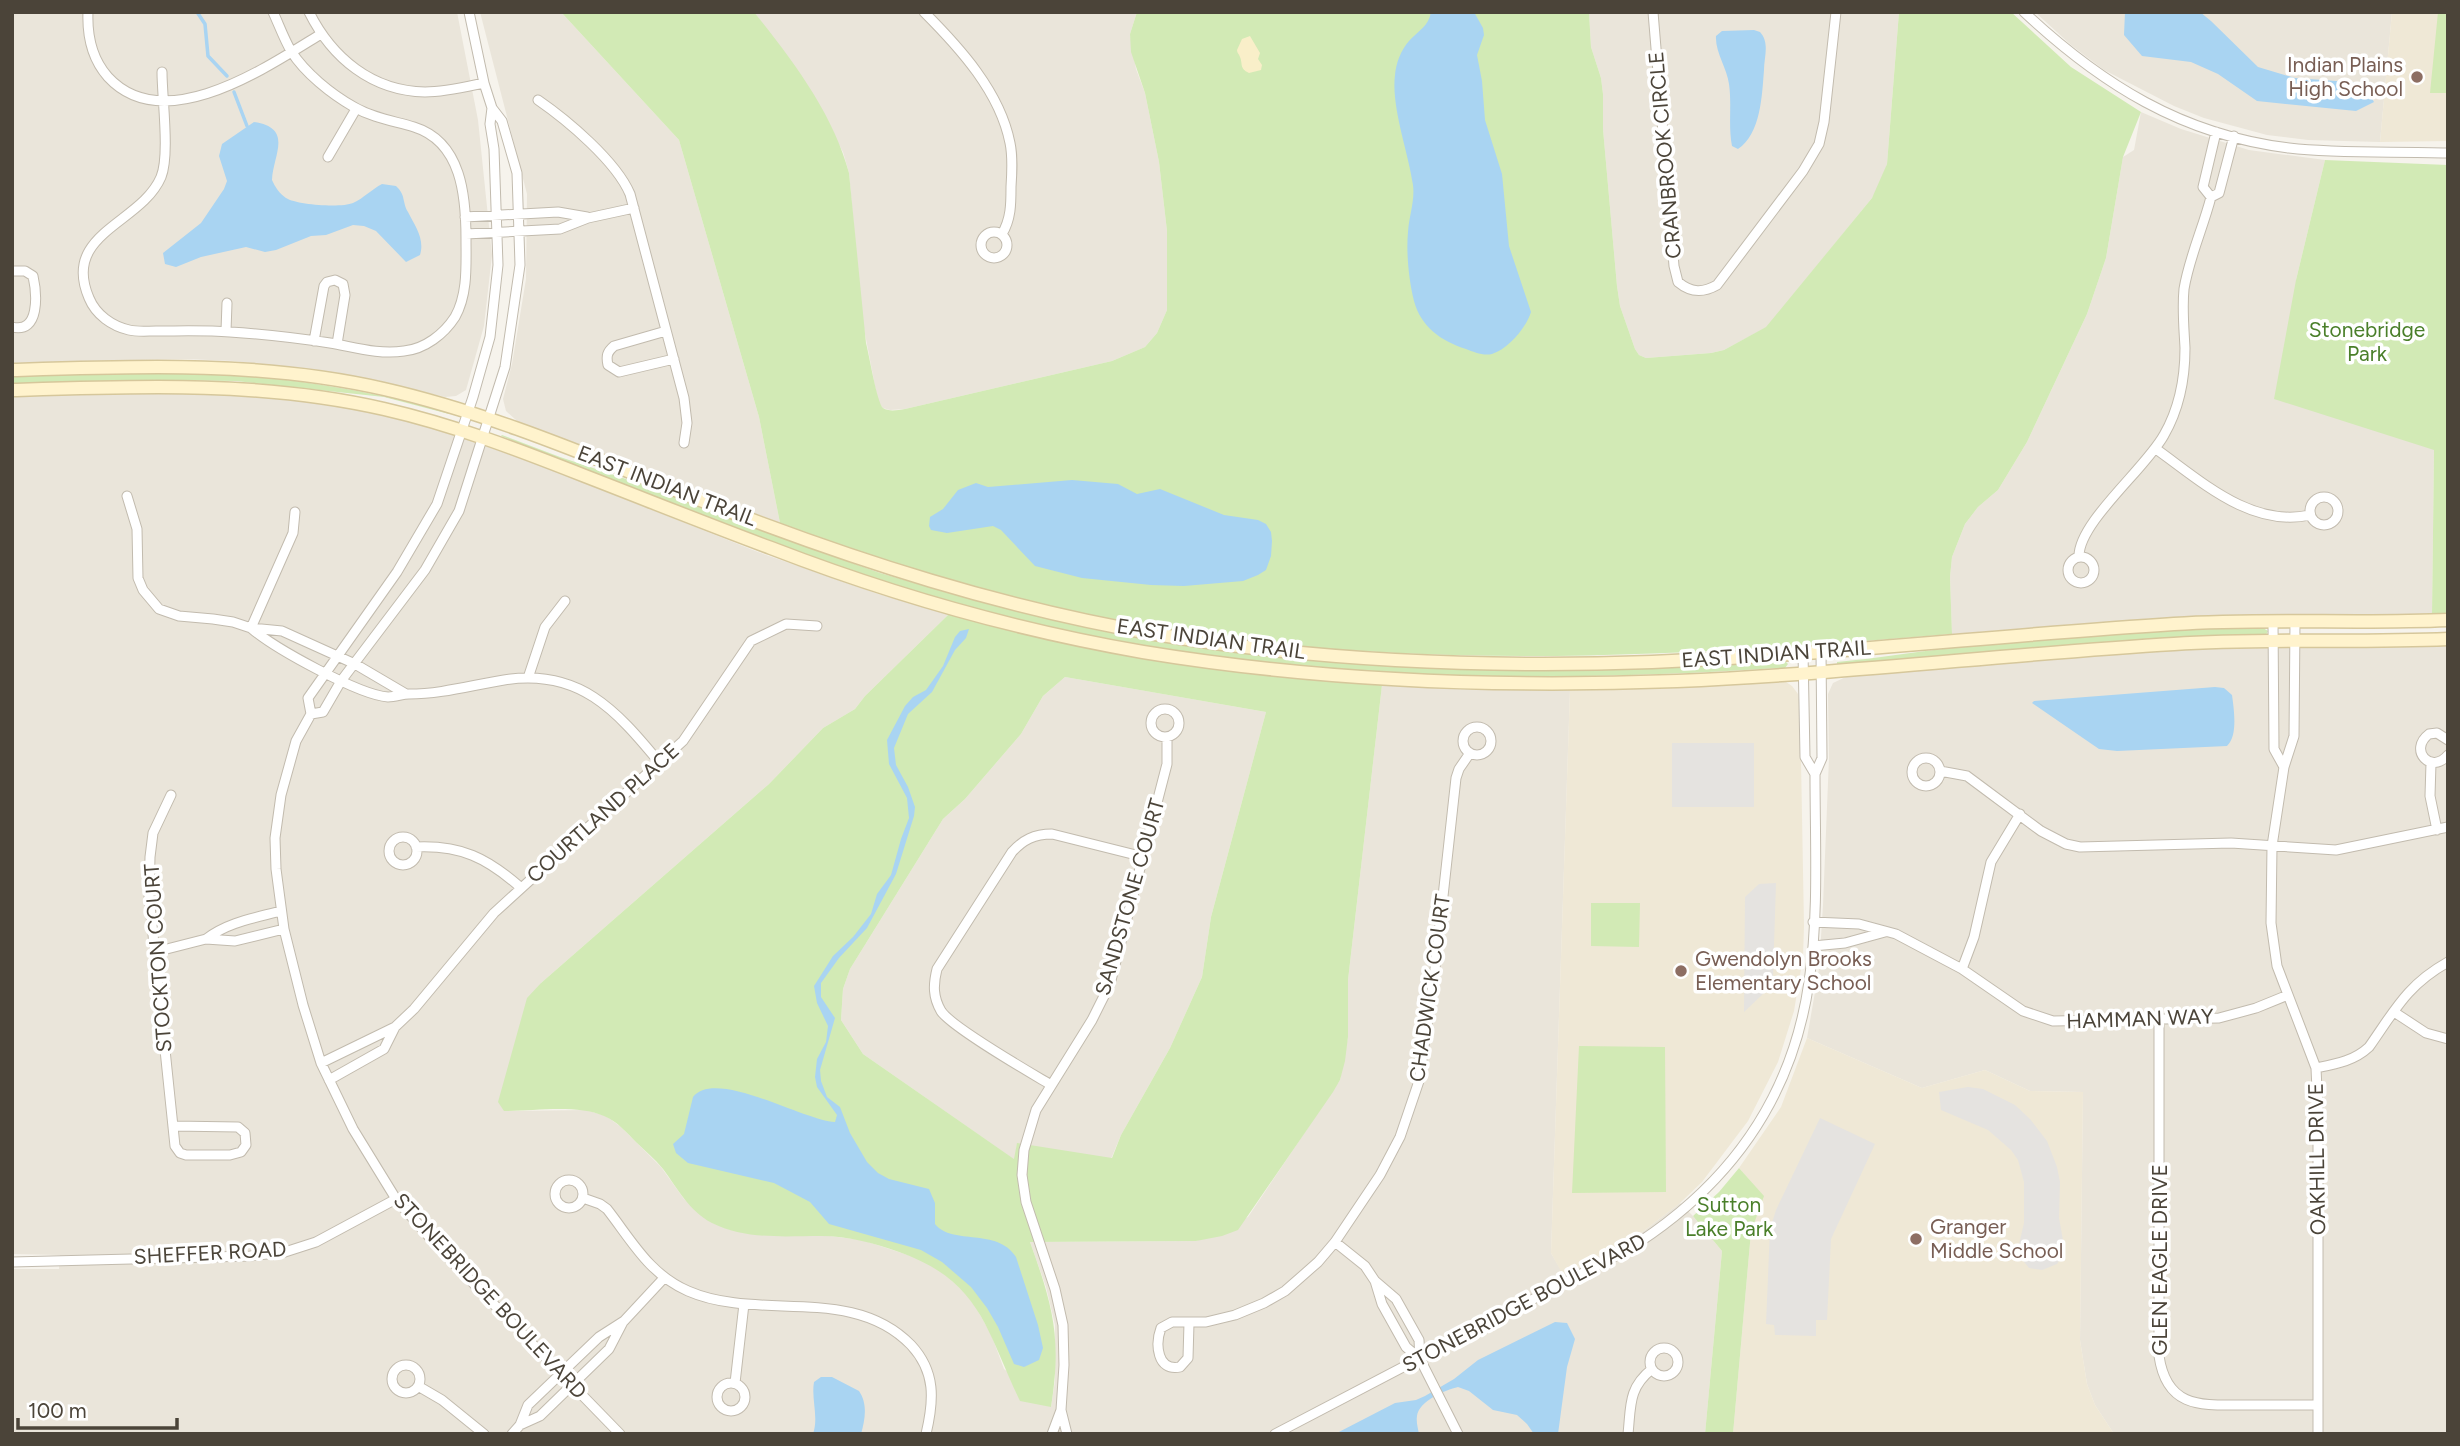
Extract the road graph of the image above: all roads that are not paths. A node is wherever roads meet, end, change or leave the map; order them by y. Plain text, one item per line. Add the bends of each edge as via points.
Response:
1 (88, 12) edge
2 (273, 12) edge
3 (309, 12) edge
4 (469, 12) edge
5 (925, 12) edge
6 (1653, 12) edge
7 (1836, 12) edge
8 (2024, 12) edge
9 (321, 34) junction
10 (292, 52) junction
11 (162, 72) dead end
12 (484, 83) junction
13 (538, 100) dead end
14 (162, 102) junction
15 (356, 108) junction
16 (492, 108) junction
17 (2216, 131) junction
18 (2234, 136) junction
19 (2447, 153) edge
20 (328, 157) dead end
21 (2211, 197) junction
22 (634, 208) junction
23 (519, 213) junction
24 (497, 215) junction
25 (465, 217) junction
26 (589, 218) junction
27 (520, 230) junction
28 (498, 232) junction
29 (466, 234) junction
30 (1002, 234) dead end
31 (12, 271) edge
32 (227, 303) dead end
33 (12, 327) edge
34 (226, 331) junction
35 (666, 331) junction
36 (314, 341) junction
37 (337, 344) junction
38 (674, 359) junction
39 (12, 370) edge
40 (12, 390) edge
41 (468, 411) junction
42 (488, 418) junction
43 (461, 430) junction
44 (482, 437) junction
45 (684, 443) dead end
46 (2156, 450) junction
47 (127, 496) dead end
48 (295, 512) dead end
49 (2310, 514) dead end
50 (2080, 556) dead end
51 (565, 601) dead end
52 (2448, 620) edge
53 (2273, 622) junction
54 (2295, 622) junction
55 (817, 626) dead end
56 (251, 628) junction
57 (2448, 639) edge
58 (2273, 642) junction
59 (2294, 642) junction
60 (1821, 651) junction
61 (1803, 652) junction
62 (336, 656) junction
63 (355, 664) junction
64 (325, 671) junction
65 (1821, 671) junction
66 (1804, 672) junction
67 (528, 678) junction
68 (341, 681) junction
69 (405, 694) junction
70 (311, 714) junction
71 (1167, 737) dead end
72 (2448, 740) edge
73 (1470, 753) dead end
74 (2448, 755) edge
75 (659, 762) junction
76 (2431, 762) junction
77 (2284, 768) junction
78 (1940, 771) dead end
79 (1815, 774) junction
80 (171, 795) dead end
81 (2020, 814) junction
82 (2448, 828) edge
83 (2437, 830) junction
84 (2272, 846) junction
85 (416, 847) dead end
86 (1144, 857) junction
87 (520, 887) junction
88 (281, 911) junction
89 (1813, 922) junction
90 (284, 929) junction
91 (1886, 932) junction
92 (206, 939) junction
93 (1813, 946) junction
94 (155, 952) junction
95 (2448, 962) edge
96 (1962, 969) junction
97 (2288, 995) junction
98 (2394, 1012) junction
99 (2159, 1020) junction
100 (395, 1027) junction
101 (2448, 1040) edge
102 (321, 1063) junction
103 (2316, 1068) junction
104 (329, 1080) junction
105 (1051, 1086) junction
106 (173, 1126) junction
107 (583, 1198) dead end
108 (396, 1199) junction
109 (1335, 1242) junction
110 (12, 1262) edge
111 (664, 1278) junction
112 (1375, 1280) junction
113 (744, 1304) junction
114 (624, 1321) junction
115 (1189, 1323) junction
116 (1420, 1359) junction
117 (1652, 1369) dead end
118 (560, 1374) junction
119 (735, 1383) dead end
120 (418, 1386) dead end
121 (572, 1386) junction
122 (2318, 1405) junction
123 (1061, 1410) junction
124 (520, 1425) junction
125 (484, 1434) edge
126 (512, 1434) edge
127 (620, 1434) edge
128 (926, 1434) edge
129 (1052, 1434) edge
130 (1067, 1434) edge
131 (1275, 1434) edge
132 (1458, 1434) edge
133 (1628, 1434) edge
134 (2318, 1434) edge

1 - 14 street via 92,51 102,70 128,93
2 - 10 street
3 - 9 street
4 - 12 street, STONEBRIDGE BOULEVARD
5 - 30 street via 977,73 1002,114 1012,159 1009,220
6 - 7 street, CRANBROOK CIRCLE via 1674,266 1678,282 1701,291 1717,285 1813,157 1824,122
8 - 17 street via 2120,89 2171,116
9 - 10 street
9 - 12 street via 353,69 397,88 426,92
10 - 14 street via 222,88
10 - 15 street via 328,89
11 - 14 street
12 - 16 street, STONEBRIDGE BOULEVARD
13 - 22 street via 569,122 614,170
14 - 34 street via 165,158 161,177 146,200 90,248 84,284 94,309 131,331
15 - 20 street
15 - 25 street via 417,128 439,142 460,175
16 - 23 street, STONEBRIDGE BOULEVARD via 502,121 517,173
16 - 24 street, STONEBRIDGE BOULEVARD
17 - 18 street
17 - 21 street via 2203,187
18 - 19 street via 2325,151
18 - 21 street via 2219,193
21 - 46 street via 2185,286 2185,362 2180,394
22 - 26 street
22 - 35 street
23 - 24 street
23 - 26 street via 558,212
23 - 27 street, STONEBRIDGE BOULEVARD
24 - 25 street
24 - 28 street, STONEBRIDGE BOULEVARD
25 - 29 street
26 - 27 street via 560,229
27 - 28 street
27 - 42 street, STONEBRIDGE BOULEVARD via 510,346
28 - 29 street
28 - 41 street, STONEBRIDGE BOULEVARD via 490,337
29 - 37 street via 461,302 446,329 432,341 391,352
31 - 33 street via 33,276 34,315 27,326
32 - 34 street
34 - 36 street
35 - 38 street
35 - 38 street via 614,346 609,350 608,365 619,372
36 - 37 street
36 - 37 street via 324,286 335,280 343,284 345,295
38 - 45 street via 687,411
39 - 41 main road, EAST INDIAN TRAIL via 166,366 266,370 377,387
40 - 43 main road, EAST INDIAN TRAIL via 183,386 278,391 377,407
41 - 42 main road, EAST INDIAN TRAIL
41 - 43 street, STONEBRIDGE BOULEVARD
42 - 44 street, STONEBRIDGE BOULEVARD
42 - 61 main road, EAST INDIAN TRAIL via 882,567 1008,602 1150,633 1300,653 1450,662 1649,662
43 - 44 main road, EAST INDIAN TRAIL
43 - 62 street, STONEBRIDGE BOULEVARD via 437,504 397,572
44 - 63 street, STONEBRIDGE BOULEVARD via 458,511 436,554
44 - 66 main road, EAST INDIAN TRAIL via 882,587 1016,625 1146,652 1281,671 1452,682 1610,683
46 - 49 street via 2250,510 2288,518
46 - 50 street via 2104,509 2083,541
47 - 56 street via 137,529 138,578 149,600 170,614
48 - 56 street via 293,533
51 - 67 street via 545,627
52 - 54 main road, EAST INDIAN TRAIL
53 - 54 main road, EAST INDIAN TRAIL
53 - 58 street, OAKHILL DRIVE
53 - 60 main road, EAST INDIAN TRAIL via 2168,624
54 - 59 street, OAKHILL DRIVE
55 - 75 street, COURTLAND PLACE via 786,624 751,641 690,732
56 - 62 street via 282,631
56 - 64 street via 274,646
57 - 59 main road, EAST INDIAN TRAIL
58 - 59 main road, EAST INDIAN TRAIL
58 - 65 main road, EAST INDIAN TRAIL via 2173,644
58 - 77 street, OAKHILL DRIVE via 2274,750
59 - 77 street, OAKHILL DRIVE via 2294,736
60 - 61 main road, EAST INDIAN TRAIL
60 - 65 street, STONEBRIDGE BOULEVARD
61 - 66 street, STONEBRIDGE BOULEVARD
62 - 63 street
62 - 64 street, STONEBRIDGE BOULEVARD
63 - 68 street, STONEBRIDGE BOULEVARD
63 - 69 street
64 - 68 street
64 - 70 street, STONEBRIDGE BOULEVARD via 308,698
65 - 66 main road, EAST INDIAN TRAIL
65 - 79 street, STONEBRIDGE BOULEVARD via 1822,758
66 - 79 street, STONEBRIDGE BOULEVARD via 1805,757
67 - 69 street
67 - 75 street via 560,683 595,697 630,726
68 - 69 street via 382,696
68 - 70 street, STONEBRIDGE BOULEVARD via 323,712
70 - 88 street, STONEBRIDGE BOULEVARD via 288,764 277,821
71 - 86 street, SANDSTONE COURT via 1167,764
72 - 76 street via 2437,733 2424,738 2420,751
73 - 109 street, CHADWICK COURT via 1456,778 1419,1081 1400,1138
74 - 76 street via 2438,763
75 - 87 street, COURTLAND PLACE
76 - 83 street via 2430,796
77 - 84 street, OAKHILL DRIVE
78 - 81 street via 1968,776
79 - 89 street, STONEBRIDGE BOULEVARD
80 - 94 street, STOCKTON COURT via 153,833 150,857
81 - 84 street via 2055,839 2080,847
81 - 96 street via 1991,862
82 - 83 street
83 - 84 street via 2336,850
84 - 97 street, OAKHILL DRIVE via 2272,944
85 - 87 street via 440,847 484,859
86 - 105 street, SANDSTONE COURT via 1110,984
86 - 105 street via 1052,834 1021,842 937,970 934,992 943,1014
87 - 100 street, COURTLAND PLACE
88 - 90 street, STONEBRIDGE BOULEVARD
88 - 92 street via 226,926
89 - 91 street, HAMMAN WAY via 1859,924
89 - 93 street, STONEBRIDGE BOULEVARD
90 - 92 street via 234,941
90 - 102 street, STONEBRIDGE BOULEVARD
91 - 93 street
91 - 96 street, HAMMAN WAY
92 - 94 street
93 - 116 street, STONEBRIDGE BOULEVARD via 1791,1053 1757,1127 1730,1165 1678,1215 1627,1251
94 - 106 street, STOCKTON COURT
95 - 98 street via 2417,982
96 - 99 street, HAMMAN WAY via 2010,1003 2045,1020
97 - 99 street, HAMMAN WAY via 2219,1018
97 - 103 street, OAKHILL DRIVE
98 - 101 street via 2426,1033
98 - 103 street via 2361,1054
99 - 122 street, GLEN EAGLE DRIVE via 2159,1356 2163,1378 2192,1403
100 - 102 street, COURTLAND PLACE
100 - 104 street, COURTLAND PLACE via 384,1049
102 - 104 street, STONEBRIDGE BOULEVARD
103 - 122 street, OAKHILL DRIVE
104 - 108 street, STONEBRIDGE BOULEVARD
105 - 123 street, SANDSTONE COURT via 1031,1122 1022,1175 1029,1215 1061,1316
106 - 106 street, STOCKTON COURT via 176,1150 186,1155 236,1154 247,1141 242,1129 232,1126
107 - 111 street via 607,1209
108 - 110 street, SHEFFER ROAD via 322,1240 285,1252
108 - 118 street, STONEBRIDGE BOULEVARD
109 - 112 street
109 - 115 street, CHADWICK COURT via 1298,1282 1275,1297 1235,1315
111 - 113 street via 705,1297
111 - 114 street
112 - 116 street via 1382,1304 1406,1347
112 - 116 street via 1402,1308 1419,1340
113 - 119 street
113 - 128 street via 844,1310 891,1329 915,1349 928,1369 933,1399
114 - 118 street via 599,1337
114 - 121 street via 609,1349
115 - 115 street, CHADWICK COURT via 1172,1322 1161,1328 1159,1354 1169,1368 1180,1367 1188,1358
116 - 131 street, STONEBRIDGE BOULEVARD
116 - 132 street
117 - 133 street via 1632,1395
118 - 121 street, STONEBRIDGE BOULEVARD
118 - 124 street via 528,1405
120 - 125 street
121 - 124 street via 540,1416
121 - 127 street, STONEBRIDGE BOULEVARD
122 - 134 street, OAKHILL DRIVE
123 - 129 street, SANDSTONE COURT
123 - 130 street, SANDSTONE COURT
124 - 126 street

